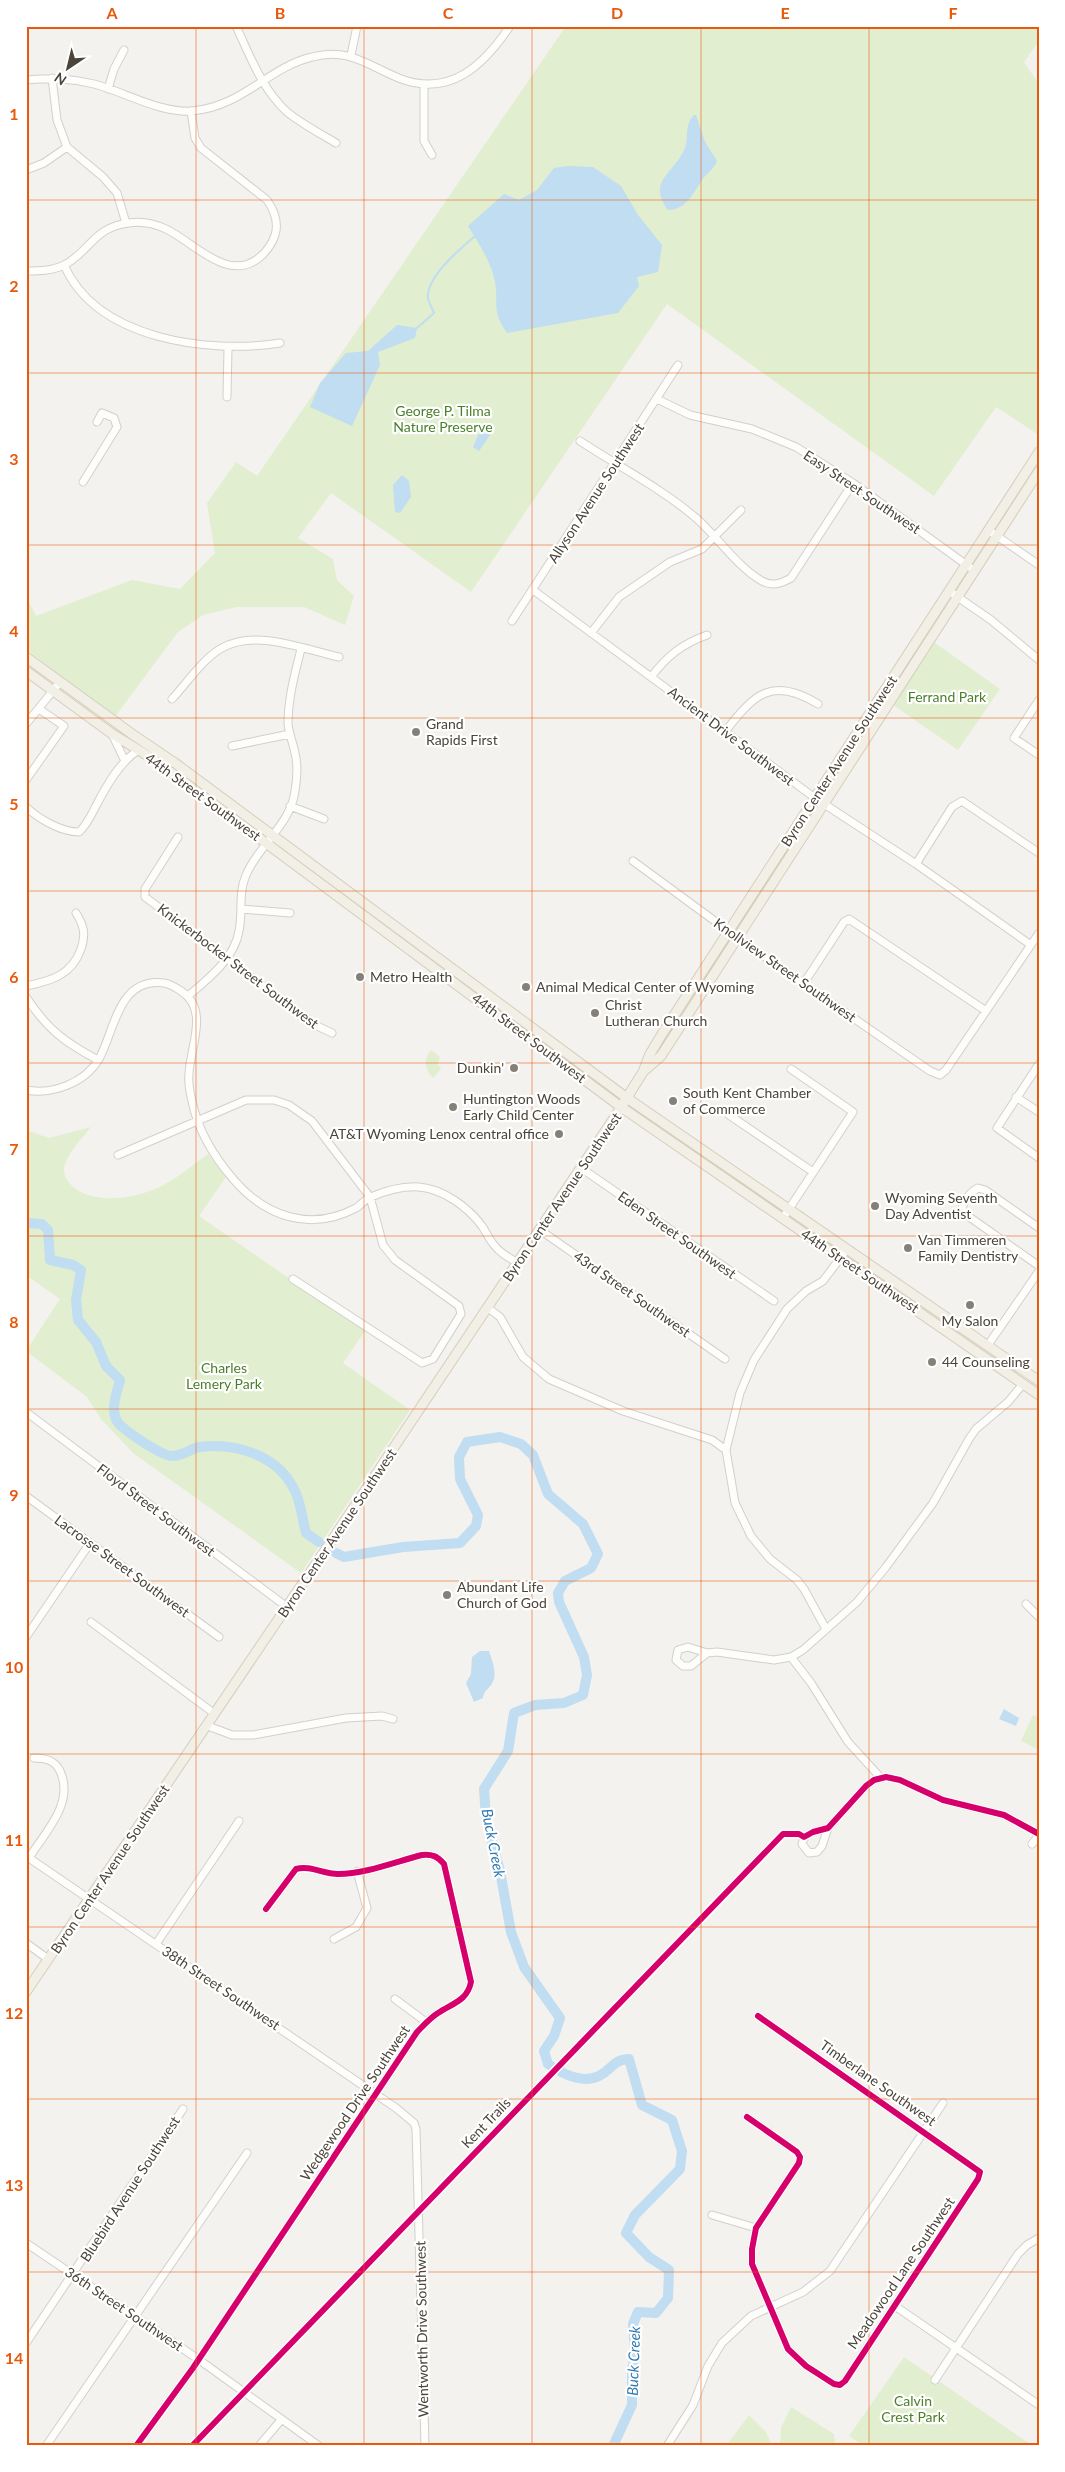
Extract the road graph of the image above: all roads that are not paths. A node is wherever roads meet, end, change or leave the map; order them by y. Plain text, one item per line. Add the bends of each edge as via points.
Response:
1 (236, 26) edge
2 (357, 26) edge
3 (510, 26) edge
4 (124, 50) dead end
5 (351, 55) junction
6 (52, 78) junction
7 (26, 80) edge
8 (263, 82) junction
9 (424, 84) junction
10 (108, 88) junction
11 (191, 111) junction
12 (336, 143) dead end
13 (67, 147) junction
14 (432, 155) dead end
15 (26, 170) edge
16 (126, 223) junction
17 (64, 265) junction
18 (26, 271) edge
19 (280, 343) dead end
20 (228, 348) junction
21 (678, 365) dead end
22 (227, 397) dead end
23 (657, 399) junction
24 (96, 422) dead end
25 (580, 441) dead end
26 (1039, 452) edge
27 (615, 464) junction
28 (1039, 471) edge
29 (83, 482) dead end
30 (853, 483) junction
31 (741, 510) dead end
32 (988, 530) junction
33 (716, 536) junction
34 (997, 536) junction
35 (966, 564) junction
36 (1039, 565) edge
37 (975, 571) junction
38 (533, 590) junction
39 (949, 591) junction
40 (958, 597) junction
41 (512, 621) dead end
42 (591, 632) junction
43 (707, 635) dead end
44 (301, 649) junction
45 (26, 657) edge
46 (339, 657) dead end
47 (1039, 660) edge
48 (26, 671) edge
49 (652, 677) junction
50 (60, 682) junction
51 (54, 691) junction
52 (172, 699) dead end
53 (1039, 700) edge
54 (818, 704) dead end
55 (39, 709) junction
56 (26, 724) edge
57 (725, 732) junction
58 (111, 733) junction
59 (290, 734) junction
60 (232, 746) dead end
61 (139, 750) junction
62 (1039, 755) edge
63 (125, 761) junction
64 (26, 780) edge
65 (815, 798) junction
66 (824, 803) junction
67 (290, 806) junction
68 (26, 807) edge
69 (324, 819) dead end
70 (273, 834) junction
71 (178, 837) dead end
72 (266, 844) junction
73 (1039, 853) edge
74 (633, 860) dead end
75 (916, 864) junction
76 (240, 909) junction
77 (76, 913) dead end
78 (290, 913) dead end
79 (367, 918) junction
80 (385, 918) junction
81 (729, 931) junction
82 (1039, 933) edge
83 (737, 938) junction
84 (1031, 945) junction
85 (226, 958) junction
86 (804, 984) junction
87 (26, 986) edge
88 (188, 996) junction
89 (26, 997) edge
90 (986, 1011) junction
91 (332, 1033) dead end
92 (98, 1060) junction
93 (1039, 1064) edge
94 (791, 1069) dead end
95 (644, 1072) junction
96 (26, 1090) edge
97 (1016, 1097) junction
98 (627, 1098) junction
99 (621, 1107) junction
100 (1039, 1112) edge
101 (729, 1115) dead end
102 (197, 1121) junction
103 (118, 1154) dead end
104 (1039, 1158) edge
105 (581, 1168) junction
106 (813, 1172) junction
107 (370, 1197) junction
108 (789, 1209) junction
109 (783, 1218) junction
110 (1039, 1228) edge
111 (540, 1230) junction
112 (847, 1249) junction
113 (840, 1258) junction
114 (518, 1263) junction
115 (1039, 1266) edge
116 (1039, 1271) edge
117 (293, 1278) dead end
118 (900, 1286) junction
119 (891, 1293) junction
120 (774, 1301) dead end
121 (488, 1308) junction
122 (988, 1346) junction
123 (979, 1353) junction
124 (725, 1358) dead end
125 (1030, 1375) junction
126 (1014, 1378) junction
127 (1039, 1382) edge
128 (1023, 1384) junction
129 (1039, 1394) edge
130 (26, 1412) edge
131 (726, 1450) junction
132 (26, 1496) edge
133 (90, 1543) junction
134 (1026, 1604) dead end
135 (287, 1607) junction
136 (1039, 1617) edge
137 (91, 1622) dead end
138 (826, 1630) junction
139 (26, 1637) edge
140 (219, 1637) dead end
141 (707, 1653) dead end
142 (790, 1657) junction
143 (215, 1714) junction
144 (393, 1720) dead end
145 (208, 1726) junction
146 (34, 1758) dead end
147 (880, 1778) junction
148 (239, 1821) dead end
149 (828, 1828) dead end
150 (1039, 1834) edge
151 (1032, 1844) dead end
152 (27, 1857) edge
153 (357, 1871) junction
154 (89, 1900) junction
155 (266, 1909) dead end
156 (334, 1938) dead end
157 (26, 1943) edge
158 (156, 1944) junction
159 (48, 1959) junction
160 (26, 1992) edge
161 (395, 1999) dead end
162 (758, 2016) dead end
163 (426, 2022) junction
164 (376, 2094) junction
165 (943, 2103) dead end
166 (183, 2109) dead end
167 (747, 2117) dead end
168 (414, 2123) joint
169 (924, 2130) junction
170 (247, 2153) dead end
171 (981, 2174) joint
172 (712, 2215) dead end
173 (756, 2228) junction
174 (1039, 2238) edge
175 (26, 2243) edge
176 (72, 2275) junction
177 (895, 2306) junction
178 (769, 2307) junction
179 (134, 2316) junction
180 (26, 2343) edge
181 (956, 2348) junction
182 (198, 2359) junction
183 (935, 2380) dead end
184 (1039, 2404) edge
185 (281, 2420) junction
186 (46, 2446) edge
187 (136, 2446) edge
188 (259, 2446) edge
189 (319, 2446) edge
190 (424, 2446) edge
191 (667, 2446) edge

1 - 8 street
2 - 5 street
3 - 9 street via 485,59 470,72
4 - 10 street
5 - 8 street via 309,57
5 - 9 street via 401,79
6 - 7 street
6 - 10 street via 68,78
6 - 13 street via 57,120
8 - 11 street via 226,102
8 - 12 street via 288,112
9 - 14 street via 424,141
10 - 11 street via 160,106
11 - 16 street via 200,148 268,200 277,224 272,243 253,263 229,265 209,258 165,228
13 - 15 street via 44,163
13 - 16 street via 117,193
16 - 17 street via 98,235
17 - 18 street via 50,270
17 - 20 street via 87,299 122,321 154,335 187,344
19 - 20 street
20 - 22 street
21 - 23 street, Allyson Avenue Southwest
23 - 27 street, Allyson Avenue Southwest
23 - 30 street, Easy Street Southwest via 690,415 773,436 819,459
24 - 29 street via 102,413 114,418 117,427
25 - 27 street
26 - 32 main road, Byron Center Avenue Southwest
27 - 33 street via 687,511
27 - 38 street, Allyson Avenue Southwest
28 - 34 main road, Byron Center Avenue Southwest
30 - 33 street via 791,578 779,584 762,581
30 - 35 street, Easy Street Southwest
31 - 33 street
32 - 34 street
32 - 35 main road, Byron Center Avenue Southwest
33 - 42 street via 702,549 670,562 619,597
34 - 36 street
34 - 37 main road, Byron Center Avenue Southwest
35 - 37 street, Easy Street Southwest
35 - 39 main road, Byron Center Avenue Southwest
37 - 40 main road, Byron Center Avenue Southwest
38 - 41 street, Allyson Avenue Southwest
38 - 42 street, Ancient Drive Southwest
39 - 40 street
39 - 65 main road, Byron Center Avenue Southwest
40 - 47 street
40 - 66 main road, Byron Center Avenue Southwest
42 - 49 street, Ancient Drive Southwest
43 - 49 street via 677,649
44 - 46 street
44 - 52 street via 259,640 229,644 206,661
44 - 59 street via 290,698
45 - 50 main road, 44th Street Southwest
48 - 51 main road, 44th Street Southwest
49 - 57 street, Ancient Drive Southwest
50 - 51 street
50 - 70 main road, 44th Street Southwest
51 - 55 street
51 - 58 main road, 44th Street Southwest
53 - 62 street via 1014,738
54 - 57 street via 793,691 767,692 750,702
55 - 56 street
55 - 64 street via 64,726
57 - 65 street, Ancient Drive Southwest
58 - 61 main road, 44th Street Southwest
58 - 63 street
59 - 60 street
59 - 67 street via 297,775
61 - 63 street
61 - 72 main road, 44th Street Southwest
63 - 68 street via 79,832 44,820
65 - 66 street, Ancient Drive Southwest
65 - 81 main road, Byron Center Avenue Southwest
66 - 75 street, Ancient Drive Southwest
66 - 83 main road, Byron Center Avenue Southwest
67 - 69 street
67 - 70 street
70 - 72 street
70 - 80 main road, 44th Street Southwest
71 - 85 street, Knickerbocker Street Southwest via 145,889 145,897
72 - 76 street via 245,875
72 - 79 main road, 44th Street Southwest
73 - 75 street via 962,801 952,808
74 - 81 street, Knollview Street Southwest
75 - 84 street, Ancient Drive Southwest
76 - 78 street
76 - 85 street via 239,932
77 - 87 street via 84,925 85,934 77,960 66,972 49,981
79 - 80 main road
79 - 99 main road, 44th Street Southwest
80 - 98 main road, 44th Street Southwest
81 - 83 street, Knollview Street Southwest
81 - 95 main road, Byron Center Avenue Southwest via 651,1052
82 - 84 street
83 - 86 street, Knollview Street Southwest
83 - 95 main road, Byron Center Avenue Southwest via 659,1058
84 - 90 street
85 - 88 street
85 - 91 street, Knickerbocker Street Southwest
86 - 90 street, Knollview Street Southwest via 940,1075
86 - 90 street via 849,919
88 - 92 street via 174,986 159,982 132,991 117,1012
88 - 102 street via 196,1010 198,1023 188,1076
89 - 92 street via 42,1022 62,1039
92 - 96 street via 85,1074 65,1086 49,1091
93 - 97 street
94 - 106 street via 853,1112
95 - 98 main road, Byron Center Avenue Southwest
97 - 100 street
97 - 104 street via 997,1128
98 - 99 main road, Byron Center Avenue Southwest
98 - 108 main road, 44th Street Southwest
99 - 105 main road, Byron Center Avenue Southwest
99 - 109 main road, 44th Street Southwest
101 - 106 street
102 - 103 street
102 - 107 street via 246,1100 274,1100 289,1105 319,1128
102 - 107 street via 209,1146 236,1182 273,1211 307,1220 331,1218 357,1207
105 - 111 main road, Byron Center Avenue Southwest
105 - 120 street, Eden Street Southwest
106 - 108 street
107 - 114 street via 396,1189 419,1187 440,1193 468,1211 494,1245
107 - 117 street via 383,1245 400,1265 459,1306 461,1314 433,1359 422,1362
108 - 109 street
108 - 112 main road, 44th Street Southwest
109 - 113 main road, 44th Street Southwest
110 - 115 street via 978,1188 969,1196 962,1210
111 - 114 main road, Byron Center Avenue Southwest
111 - 124 street, 43rd Street Southwest
112 - 113 street
112 - 118 main road, 44th Street Southwest
113 - 119 main road, 44th Street Southwest
113 - 131 street via 823,1281 806,1291 787,1309 754,1360 740,1393
114 - 121 main road, Byron Center Avenue Southwest
116 - 122 street
118 - 119 main road
118 - 122 main road, 44th Street Southwest
119 - 123 main road, 44th Street Southwest
121 - 131 street via 505,1324 523,1357 550,1379 623,1411 712,1440
121 - 135 main road, Byron Center Avenue Southwest
122 - 123 main road
122 - 125 main road, 44th Street Southwest
123 - 126 main road, 44th Street Southwest
125 - 126 main road
125 - 127 main road, 44th Street Southwest
126 - 128 main road, 44th Street Southwest
127 - 128 main road
128 - 129 main road, 44th Street Southwest
128 - 138 street via 972,1434 933,1503 886,1567 857,1602
130 - 135 street, Floyd Street Southwest
131 - 138 street via 735,1503 751,1536 770,1559 804,1588
132 - 133 street, Lacrosse Street Southwest
133 - 139 street
133 - 140 street, Lacrosse Street Southwest
134 - 136 street
135 - 143 main road, Byron Center Avenue Southwest
137 - 143 street
138 - 142 street
141 - 142 street via 774,1660
142 - 147 street via 811,1683 848,1742
143 - 145 main road, Byron Center Avenue Southwest
144 - 145 street via 382,1716 346,1718 252,1735 232,1735
145 - 154 main road, Byron Center Avenue Southwest
146 - 152 street via 46,1758 58,1767 65,1793 59,1811
147 - 149 street via 866,1786
147 - 150 street via 894,1778 943,1800 1004,1815
148 - 158 street
150 - 151 street
152 - 154 street, 38th Street Southwest
153 - 155 street, Wedgewood Drive Southwest via 337,1874 310,1868 296,1869
153 - 156 street via 367,1908 356,1927
153 - 163 street, Wedgewood Drive Southwest via 429,1854 444,1864 471,1982 464,1998
154 - 158 street, 38th Street Southwest
154 - 159 main road, Byron Center Avenue Southwest
157 - 159 street
158 - 164 street, 38th Street Southwest
159 - 160 main road, Byron Center Avenue Southwest
161 - 163 street
162 - 169 street, Timberlane Southwest
163 - 164 street, Wedgewood Drive Southwest
164 - 168 street, 38th Street Southwest
164 - 182 street, Wedgewood Drive Southwest
165 - 169 street
166 - 176 street, Bluebird Avenue Southwest
167 - 173 street via 800,2157
168 - 190 street, Wentworth Drive Southwest
169 - 171 street, Timberlane Southwest
169 - 178 street via 834,2266 809,2289
170 - 179 street
171 - 177 street, Meadowood Lane Southwest
172 - 173 street
173 - 178 street via 751,2259
174 - 181 street via 1018,2254
175 - 176 street, 36th Street Southwest
176 - 179 street, 36th Street Southwest
176 - 180 street, Bluebird Avenue Southwest
177 - 178 street, Meadowood Lane Southwest via 840,2385 792,2353
177 - 181 street
178 - 191 street via 744,2321 719,2347 693,2405
179 - 182 street, 36th Street Southwest
179 - 186 street
181 - 183 street
181 - 184 street
182 - 185 street, 36th Street Southwest
182 - 187 street, Wedgewood Drive Southwest
185 - 188 street
185 - 189 street, 36th Street Southwest

